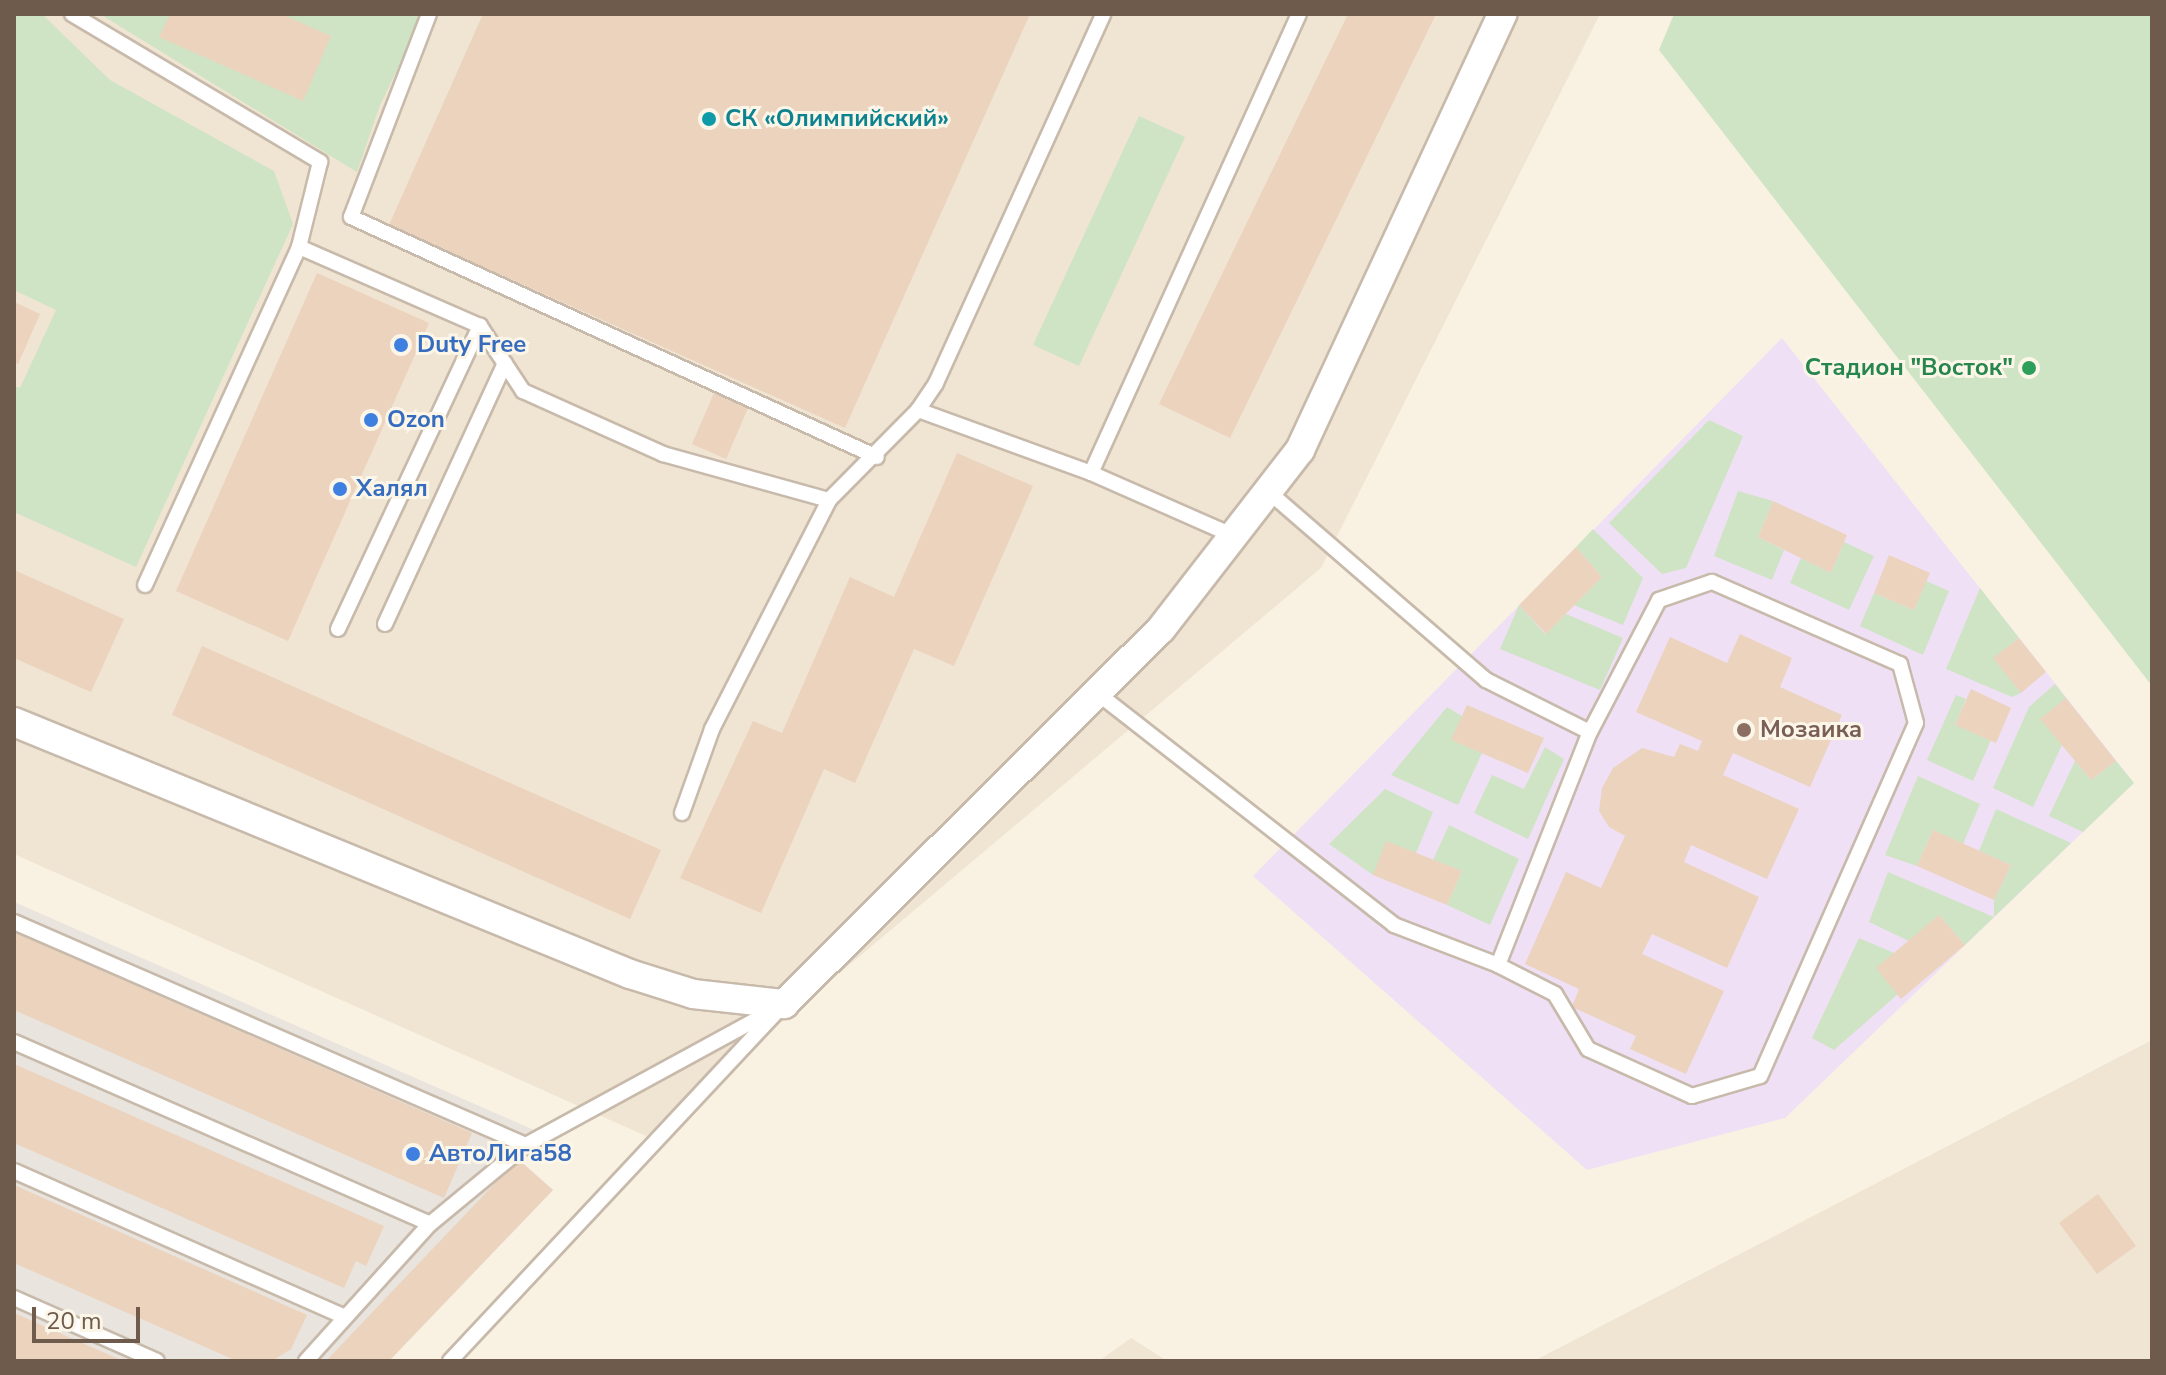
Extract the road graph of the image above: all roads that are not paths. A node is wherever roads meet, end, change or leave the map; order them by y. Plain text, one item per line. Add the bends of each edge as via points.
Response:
1 (72, 14) edge
2 (429, 14) edge
3 (1103, 14) edge
4 (1299, 14) edge
5 (1502, 14) edge
6 (299, 247) junction
7 (480, 326) junction
8 (505, 363) junction
9 (918, 410) junction
10 (877, 457) junction
11 (1091, 473) junction
12 (1269, 492) junction
13 (829, 500) junction
14 (1234, 536) junction
15 (145, 585) dead end
16 (385, 624) dead end
17 (338, 629) dead end
18 (1096, 692) junction
19 (14, 722) edge
20 (1590, 732) junction
21 (682, 813) dead end
22 (14, 922) edge
23 (1498, 965) junction
24 (784, 1004) junction
25 (14, 1042) edge
26 (526, 1145) junction
27 (14, 1171) edge
28 (430, 1224) junction
29 (14, 1298) edge
30 (343, 1316) junction
31 (157, 1361) edge
32 (306, 1361) edge
33 (450, 1361) edge

1 - 6 lane via 320,162
2 - 10 lane via 351,217
3 - 9 lane via 936,383
4 - 11 lane
5 - 12 street via 1300,450
6 - 7 lane
6 - 15 lane
7 - 8 lane
7 - 17 lane
8 - 13 lane via 523,391 663,454
8 - 16 lane
9 - 10 lane
9 - 11 lane
10 - 13 lane
11 - 14 lane
12 - 14 street
12 - 20 lane via 1486,680
13 - 21 lane via 712,729
14 - 18 street via 1161,629
18 - 23 lane via 1394,925
18 - 24 street
19 - 24 street via 630,974 693,994
20 - 23 lane
20 - 23 lane via 1659,600 1712,582 1900,664 1916,723 1760,1076 1692,1096 1588,1049 1555,994
22 - 26 lane
24 - 26 lane
24 - 33 lane
25 - 28 lane
26 - 28 lane
27 - 30 lane
28 - 30 lane
29 - 31 lane
30 - 32 lane

